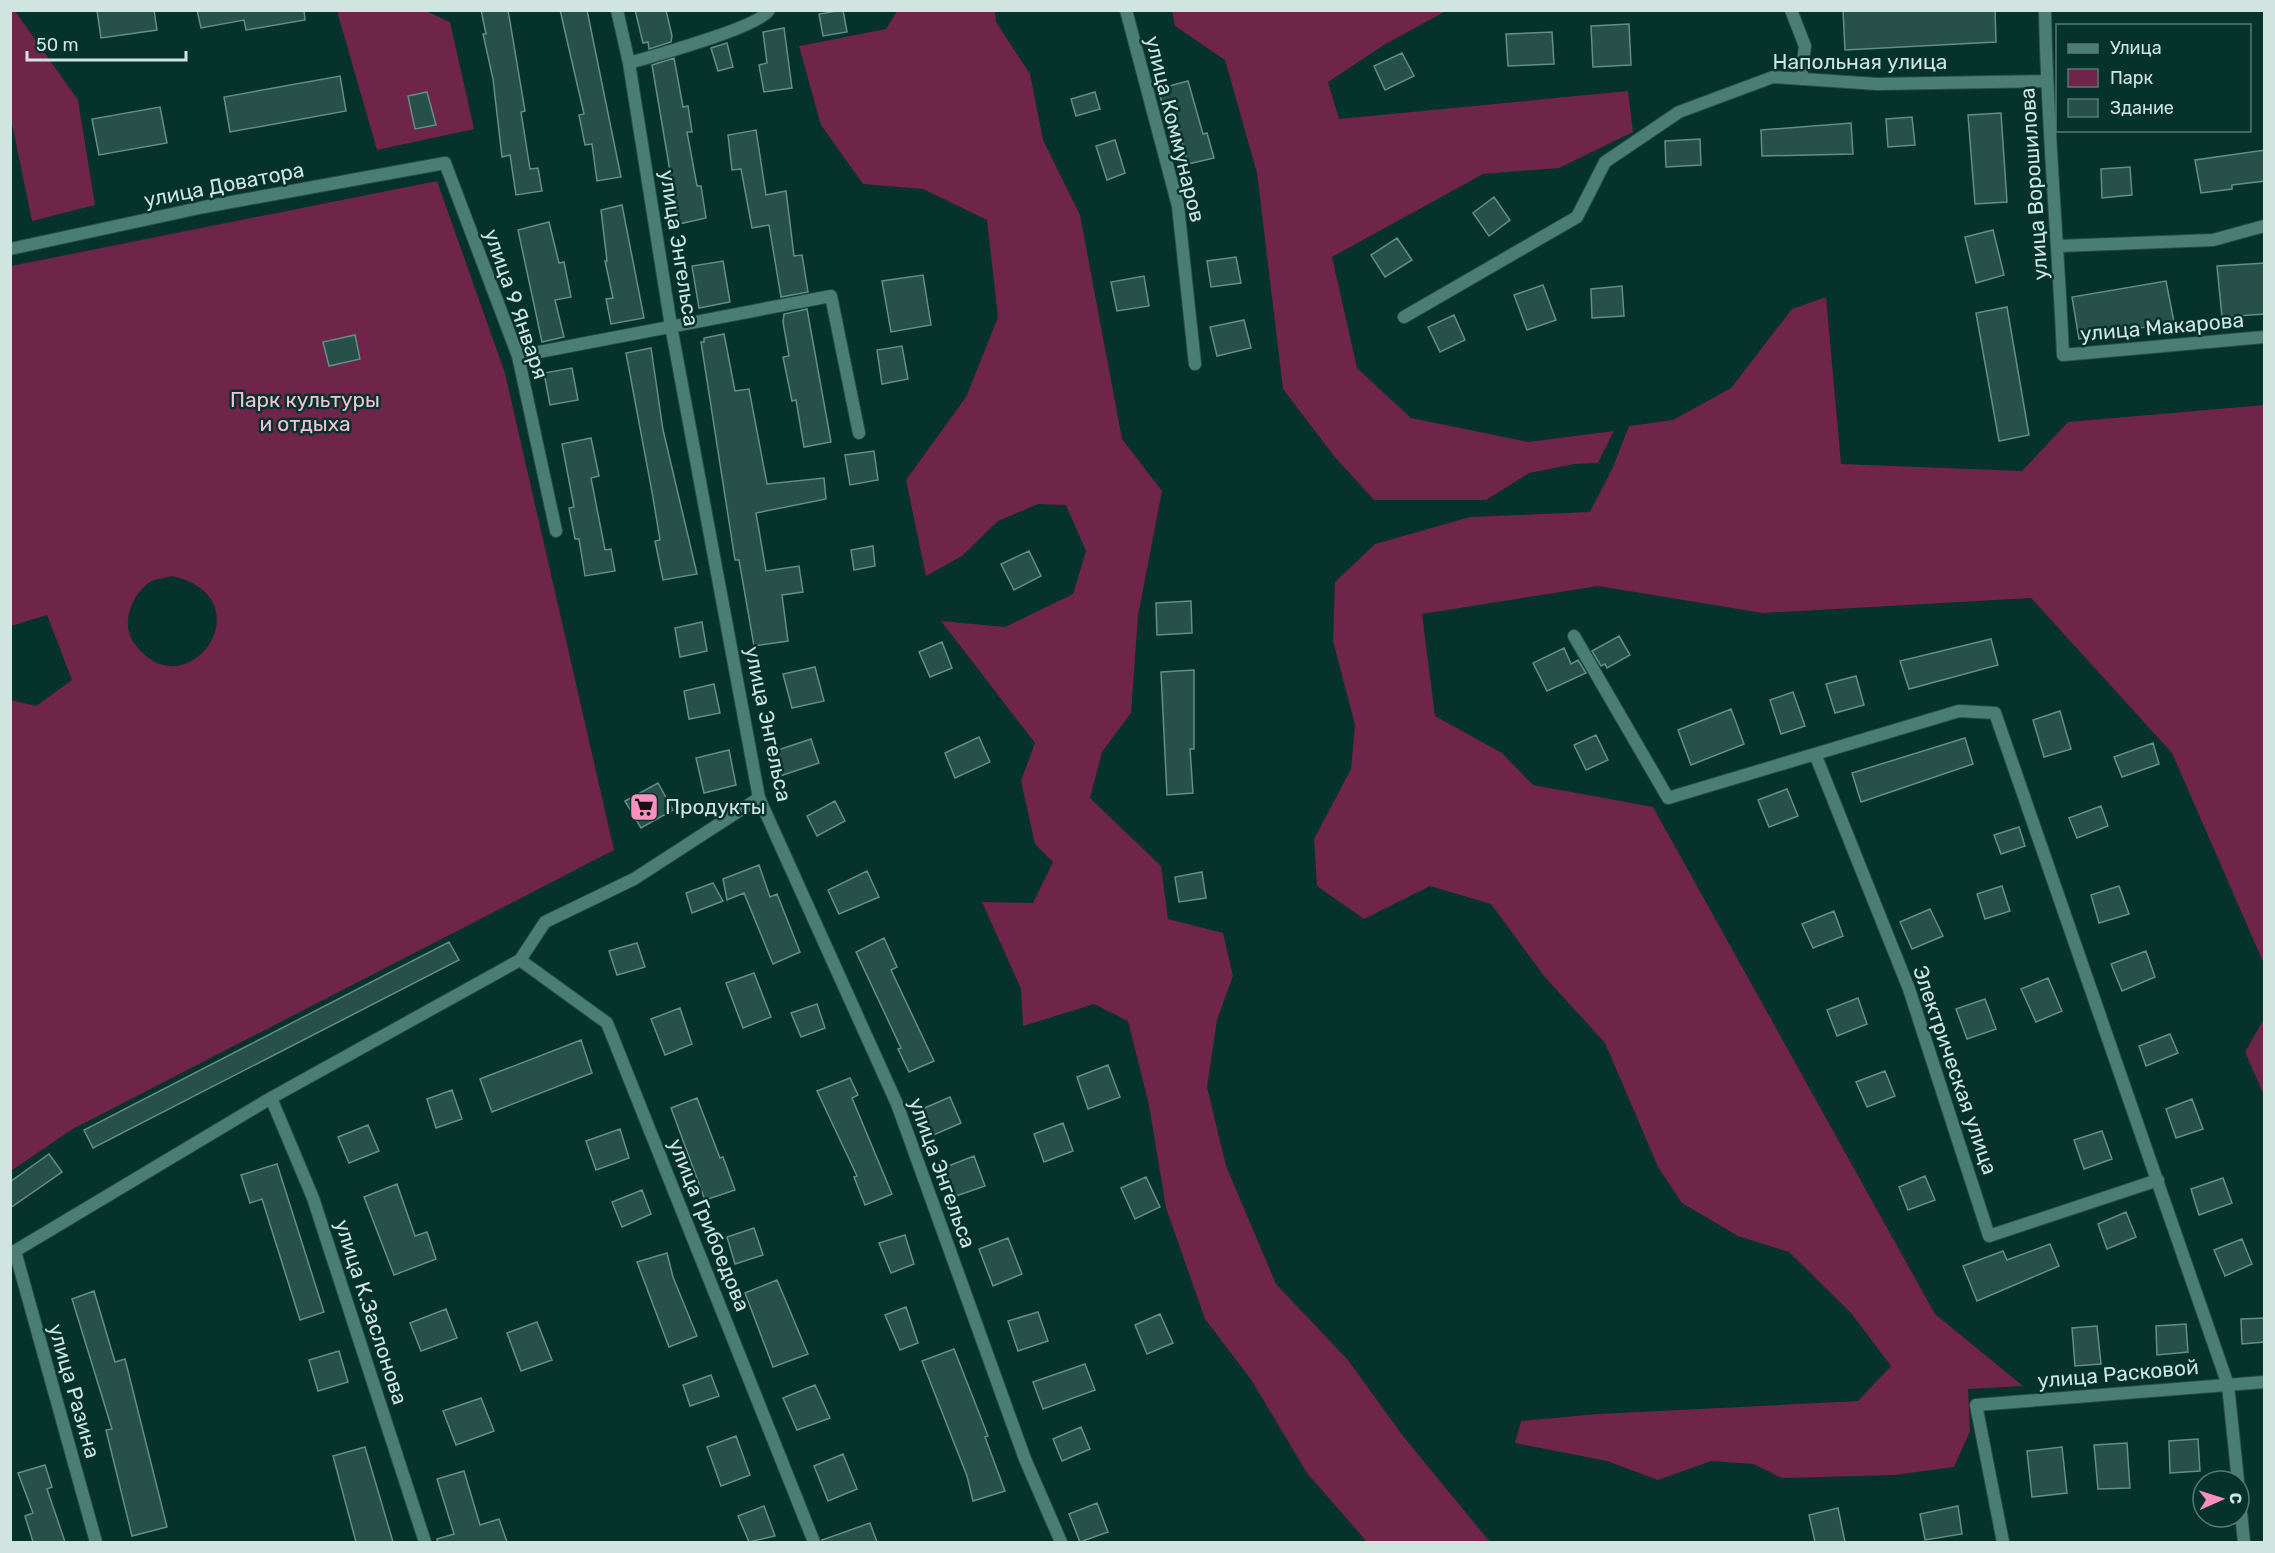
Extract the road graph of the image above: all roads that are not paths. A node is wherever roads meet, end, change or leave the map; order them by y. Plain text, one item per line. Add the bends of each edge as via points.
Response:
1 (617, 10) edge
2 (769, 10) edge
3 (1126, 10) edge
4 (1791, 10) edge
5 (2045, 10) edge
6 (629, 63) junction
7 (1802, 80) junction
8 (2046, 81) junction
9 (445, 163) joint
10 (2265, 226) edge
11 (2059, 246) junction
12 (10, 249) edge
13 (1404, 317) dead end
14 (671, 326) junction
15 (2265, 337) edge
16 (2063, 355) joint
17 (518, 356) junction
18 (1195, 364) dead end
19 (859, 433) dead end
20 (556, 531) dead end
21 (1574, 636) dead end
22 (1815, 754) junction
23 (759, 798) junction
24 (520, 960) junction
25 (271, 1098) junction
26 (2158, 1180) junction
27 (2265, 1382) edge
28 (2228, 1385) junction
29 (2237, 1469) edge
30 (96, 1542) edge
31 (425, 1542) edge
32 (814, 1542) edge
33 (1061, 1542) edge
34 (2003, 1542) edge

1 - 6 street, улица Энгельса
2 - 6 street via 746,26
3 - 18 street, улица Коммунаров via 1178,206
4 - 7 street via 1805,46
5 - 8 street, улица Ворошилова
6 - 14 street, улица Энгельса
7 - 8 street, Напольная улица via 1877,84
7 - 13 street, Напольная улица via 1773,77 1679,112 1605,162 1577,217
8 - 11 street, улица Ворошилова
9 - 12 street, улица Доватора via 204,207
9 - 17 street, улица 9 Января
10 - 11 street via 2213,240
11 - 16 street, улица Ворошилова
14 - 17 street
14 - 19 street via 831,296
14 - 23 street, улица Энгельса
15 - 16 street, улица Макарова
17 - 20 street, улица 9 Января
21 - 22 street via 1668,798
22 - 26 street via 1959,711 1995,712
22 - 26 street, Электрическая улица via 1909,989 1989,1236
23 - 24 street via 634,879 545,922
23 - 33 street, улица Энгельса via 897,1104 1025,1459
24 - 25 street
24 - 32 street, улица Грибоедова via 607,1023
25 - 30 street, улица Разина via 15,1251
25 - 31 street, улица К.Заслонова via 313,1198
26 - 28 street
27 - 28 street, улица Расковой
28 - 29 street
28 - 34 street, улица Расковой via 1976,1405

